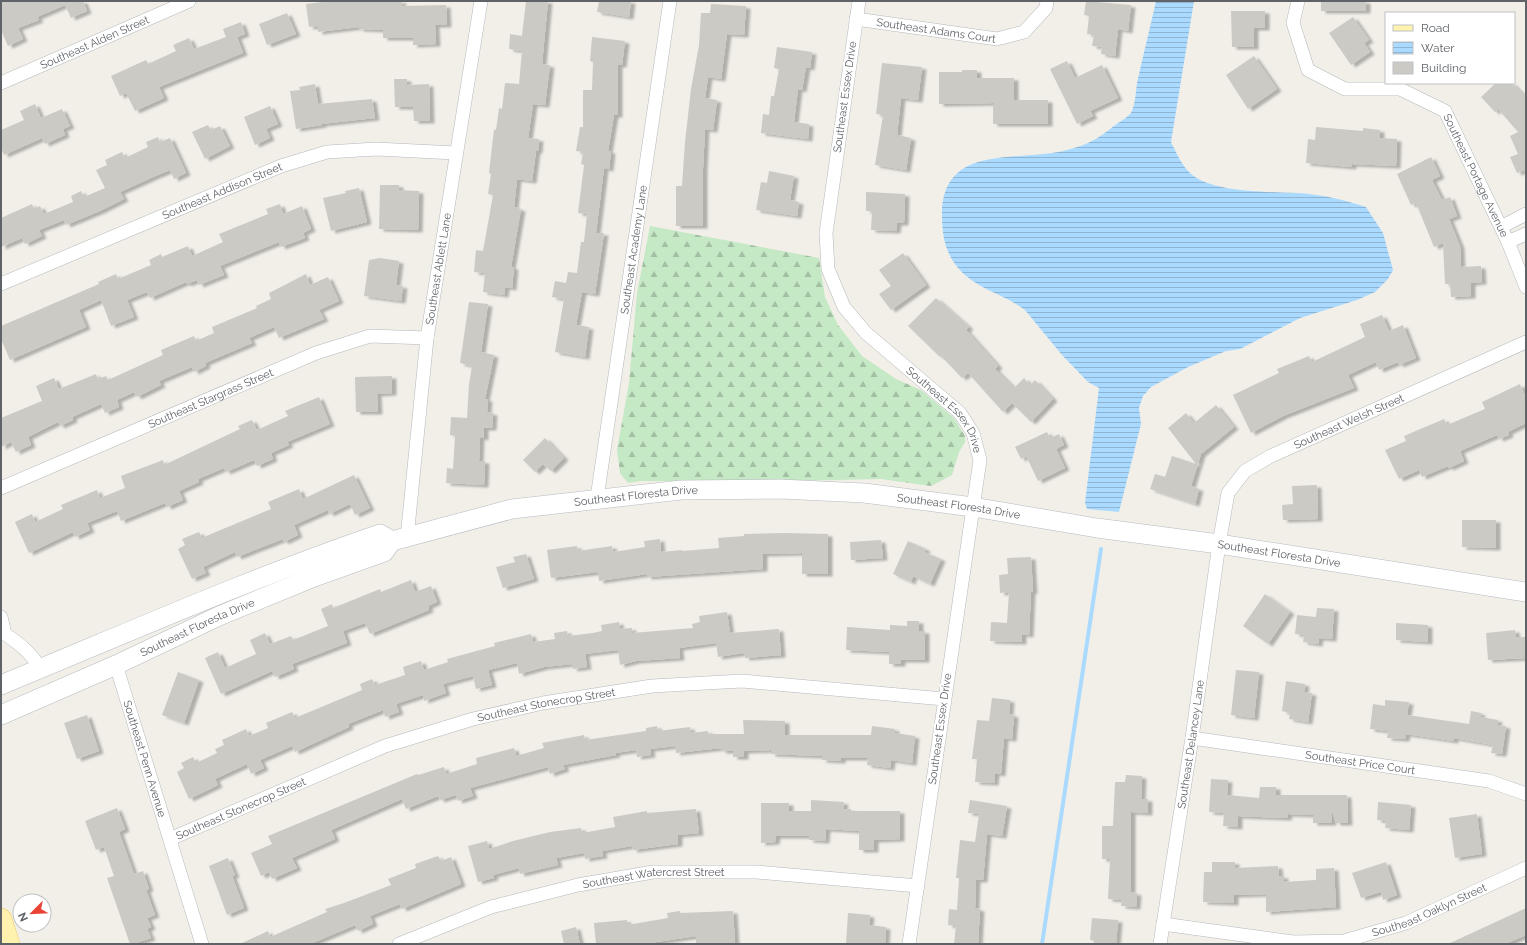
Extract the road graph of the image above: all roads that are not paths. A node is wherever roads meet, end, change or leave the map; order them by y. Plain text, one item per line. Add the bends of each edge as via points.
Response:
1 (189, 1) edge
2 (482, 1) edge
3 (670, 1) edge
4 (859, 1) edge
5 (1047, 1) edge
6 (1298, 1) edge
7 (856, 19) junction
8 (1, 83) edge
9 (456, 153) junction
10 (1526, 214) edge
11 (1501, 227) junction
12 (1526, 234) edge
13 (1508, 242) junction
14 (1, 284) edge
15 (1526, 287) edge
16 (427, 338) junction
17 (1526, 342) edge
18 (1, 488) edge
19 (597, 498) junction
20 (973, 507) junction
21 (399, 540) junction
22 (1219, 544) junction
23 (1526, 592) edge
24 (1, 617) edge
25 (116, 665) junction
26 (41, 669) junction
27 (1, 686) edge
28 (944, 699) junction
29 (1, 715) edge
30 (1192, 738) junction
31 (1526, 794) edge
32 (170, 839) junction
33 (1526, 868) edge
34 (918, 886) junction
35 (1, 919) edge
36 (1163, 924) junction
37 (9, 944) edge
38 (202, 944) edge
39 (399, 944) edge
40 (909, 944) edge
41 (1160, 944) edge

1 - 8 street, Southeast Alden Street
2 - 9 street, Southeast Ablett Lane
3 - 19 street, Southeast Academy Lane
4 - 7 street, Southeast Essex Drive
5 - 7 street, Southeast Adams Court via 1046,8 1024,32 997,39
6 - 11 street, Southeast Portage Avenue via 1294,23 1308,70 1345,90 1400,89 1445,110
7 - 20 street, Southeast Essex Drive via 826,233 828,268 844,307 866,333 960,413 973,433 980,460
9 - 14 street, Southeast Addison Street via 376,149 327,152 281,166
9 - 16 street, Southeast Ablett Lane
10 - 11 street
11 - 13 street, Southeast Portage Avenue
12 - 13 street
13 - 15 street, Southeast Portage Avenue
16 - 18 street, Southeast Stargrass Street via 370,336 316,353
16 - 21 street, Southeast Ablett Lane
17 - 22 street, Southeast Welsh Street via 1271,456 1245,471 1228,493
19 - 20 street, Southeast Floresta Drive via 681,490 780,489 864,494
19 - 21 street, Southeast Floresta Drive via 512,509
20 - 22 street, Southeast Floresta Drive via 1097,528
20 - 28 street, Southeast Essex Drive
21 - 25 street, Southeast Floresta Drive via 384,552 232,610
21 - 26 street, Southeast Floresta Drive via 380,534 326,552
22 - 23 street, Southeast Floresta Drive
22 - 30 street, Southeast Delancey Lane
24 - 26 street via 5,634 24,647
25 - 29 street, Southeast Floresta Drive
25 - 32 street, Southeast Penn Avenue
26 - 27 street, Southeast Floresta Drive
28 - 32 street, Southeast Stonecrop Street via 742,681 652,686 543,703 473,719 385,746
28 - 34 street, Southeast Essex Drive
30 - 31 street, Southeast Price Court via 1489,781
30 - 36 street, Southeast Delancey Lane
32 - 38 street, Southeast Penn Avenue
33 - 36 street, Southeast Oaklyn Street via 1406,923 1344,941 1294,942
34 - 39 street, Southeast Watercrest Street via 758,872 653,872 578,885 491,907
34 - 40 street, Southeast Essex Drive
35 - 37 main road
36 - 41 street, Southeast Delancey Lane

